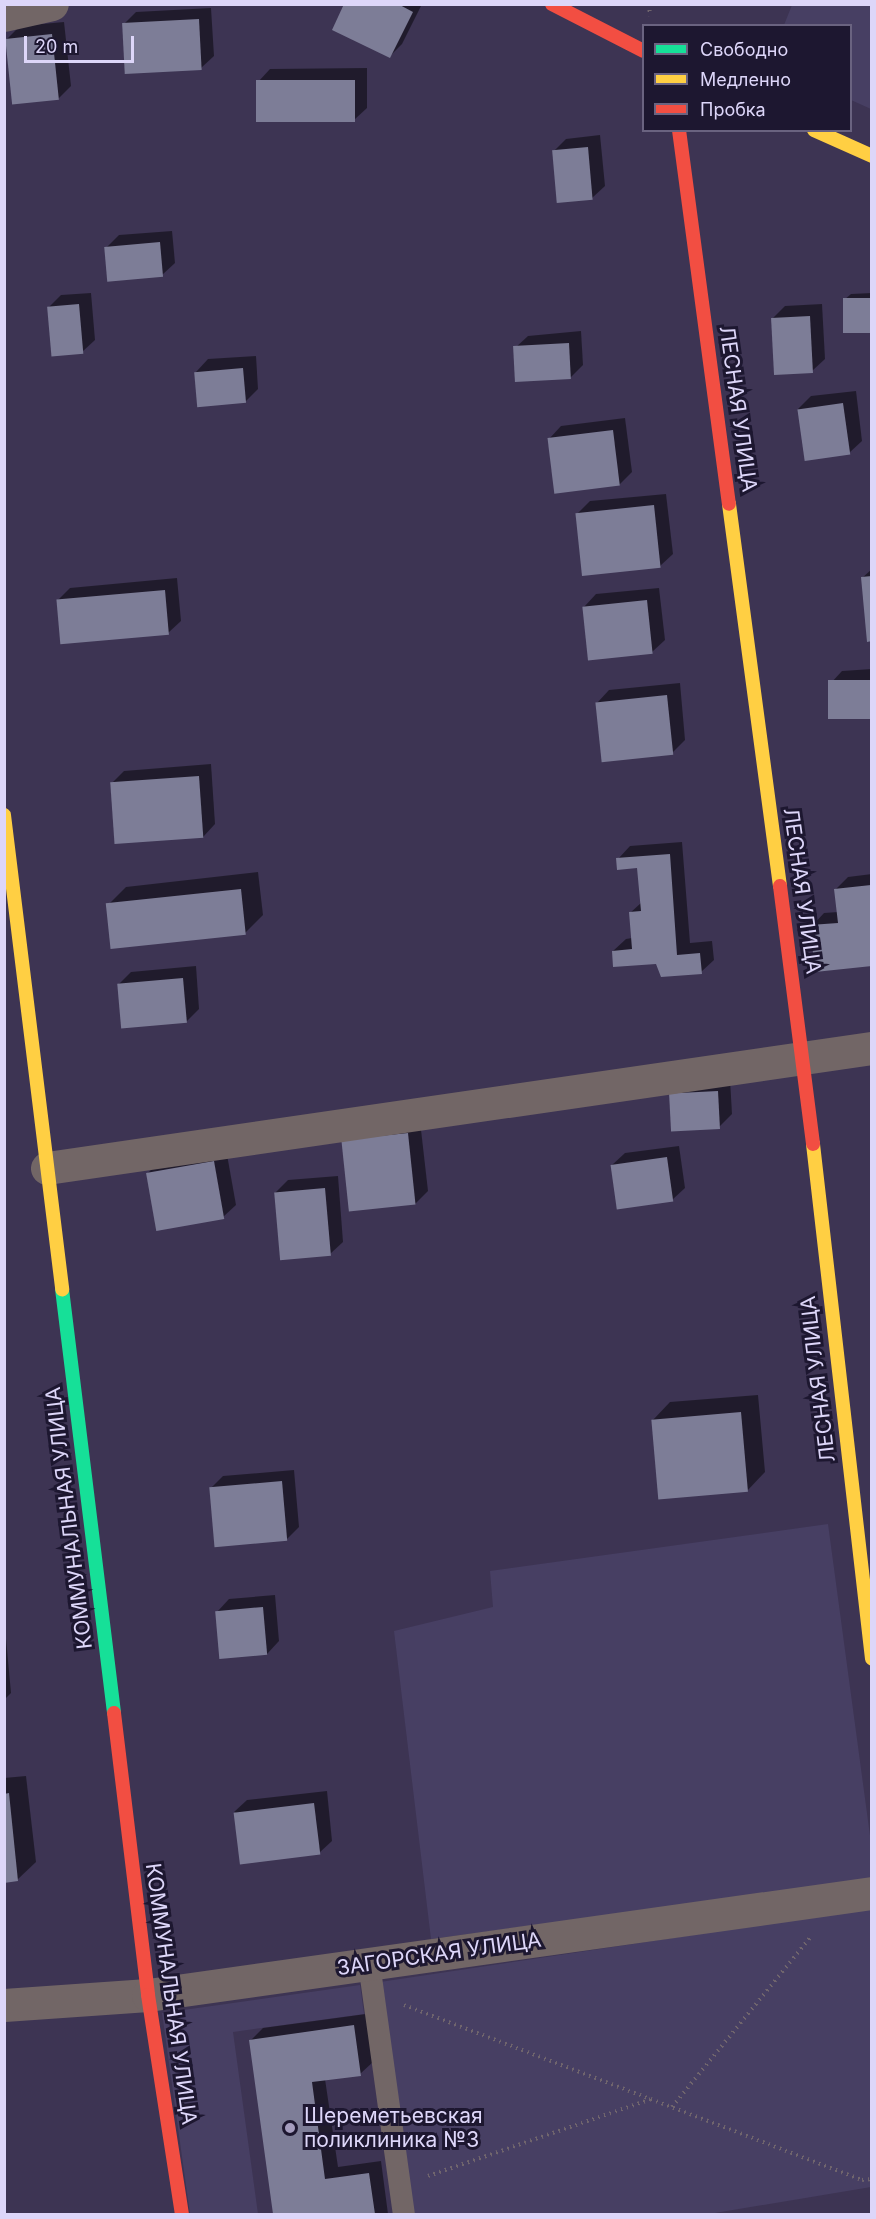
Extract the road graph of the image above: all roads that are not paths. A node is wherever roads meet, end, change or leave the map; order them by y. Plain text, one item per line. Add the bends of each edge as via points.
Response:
1 (52, 4) edge
2 (552, 4) edge
3 (4, 15) edge
4 (642, 50) edge
5 (680, 132) edge
6 (818, 132) edge
7 (872, 156) edge
8 (4, 815) edge
9 (872, 1048) edge
10 (803, 1059) junction
11 (47, 1168) junction
12 (872, 1659) edge
13 (857, 1895) edge
14 (371, 1978) junction
15 (148, 1995) junction
16 (4, 2005) edge
17 (182, 2214) edge
18 (404, 2214) edge

1 - 3 street
2 - 4 street
5 - 10 street, ЛЕСНАЯ УЛИЦА
6 - 7 street
8 - 11 street, КОММУНАЛЬНАЯ УЛИЦА
9 - 10 street
10 - 11 street
10 - 12 street, ЛЕСНАЯ УЛИЦА
11 - 15 street, КОММУНАЛЬНАЯ УЛИЦА
13 - 14 street, ЗАГОРСКАЯ УЛИЦА
14 - 15 street, ЗАГОРСКАЯ УЛИЦА
14 - 18 lane
15 - 16 street, ЗАГОРСКАЯ УЛИЦА
15 - 17 street, КОММУНАЛЬНАЯ УЛИЦА

